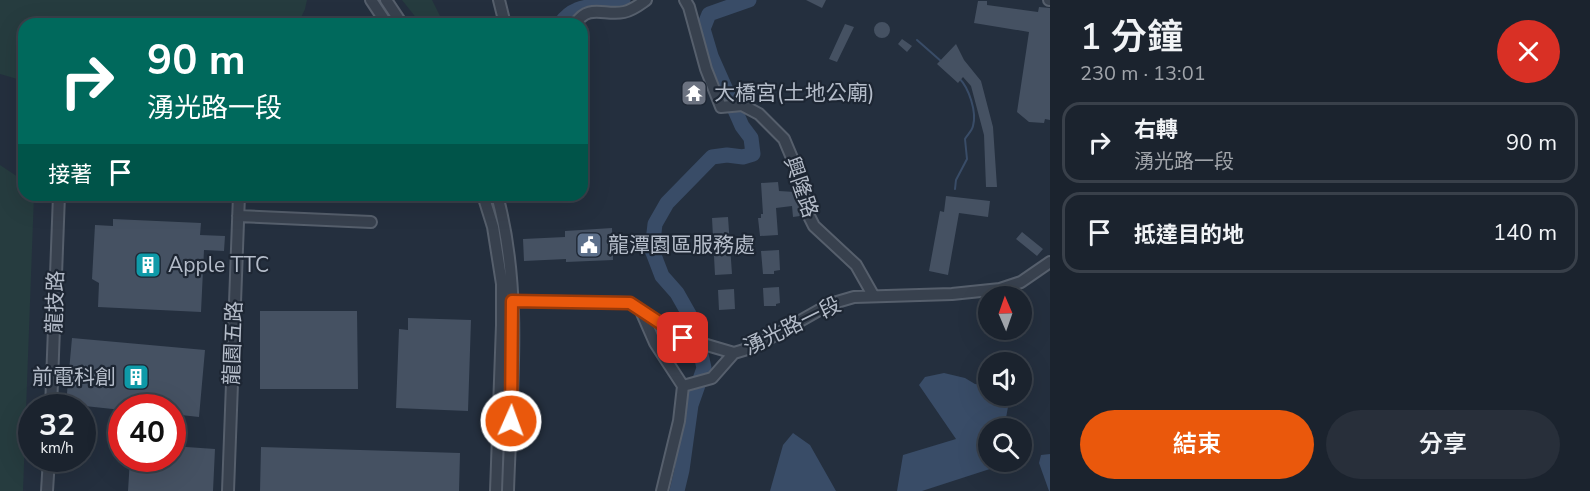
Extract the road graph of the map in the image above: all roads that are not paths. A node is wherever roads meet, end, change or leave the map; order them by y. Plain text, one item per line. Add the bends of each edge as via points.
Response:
1 (371, 0) edge
2 (386, 0) edge
3 (499, 0) edge
4 (646, 0) edge
5 (685, 0) edge
6 (383, 18) edge
7 (395, 18) edge
8 (504, 18) edge
9 (579, 18) edge
10 (59, 201) edge
11 (239, 201) edge
12 (485, 201) edge
13 (499, 201) edge
14 (238, 216) junction
15 (371, 222) dead end
16 (1050, 262) edge
17 (873, 295) junction
18 (507, 301) junction
19 (641, 311) junction
20 (734, 353) junction
21 (683, 386) junction
22 (52, 394) edge
23 (48, 472) edge
24 (47, 491) edge
25 (228, 491) edge
26 (496, 491) edge
27 (508, 491) edge
28 (662, 491) edge

1 - 6 street
2 - 7 street
3 - 8 street
4 - 9 street via 623,13 589,12
5 - 17 street, 興隆路 via 721,107 742,105 759,114 784,139 814,226 856,265
10 - 22 street, 龍技路
11 - 14 street, 龍園五路
12 - 18 street
13 - 18 street via 506,230
14 - 15 street
14 - 25 street, 龍園五路
16 - 17 street, 湧光路一段 via 1021,282 1000,289
17 - 20 street, 湧光路一段 via 830,304 754,347
18 - 19 street, 湧光路一段 via 630,303
18 - 26 street
18 - 27 street via 513,351
19 - 20 street, 湧光路一段 via 683,338
19 - 21 street via 655,343
20 - 21 street via 712,378
21 - 28 street
23 - 24 street

